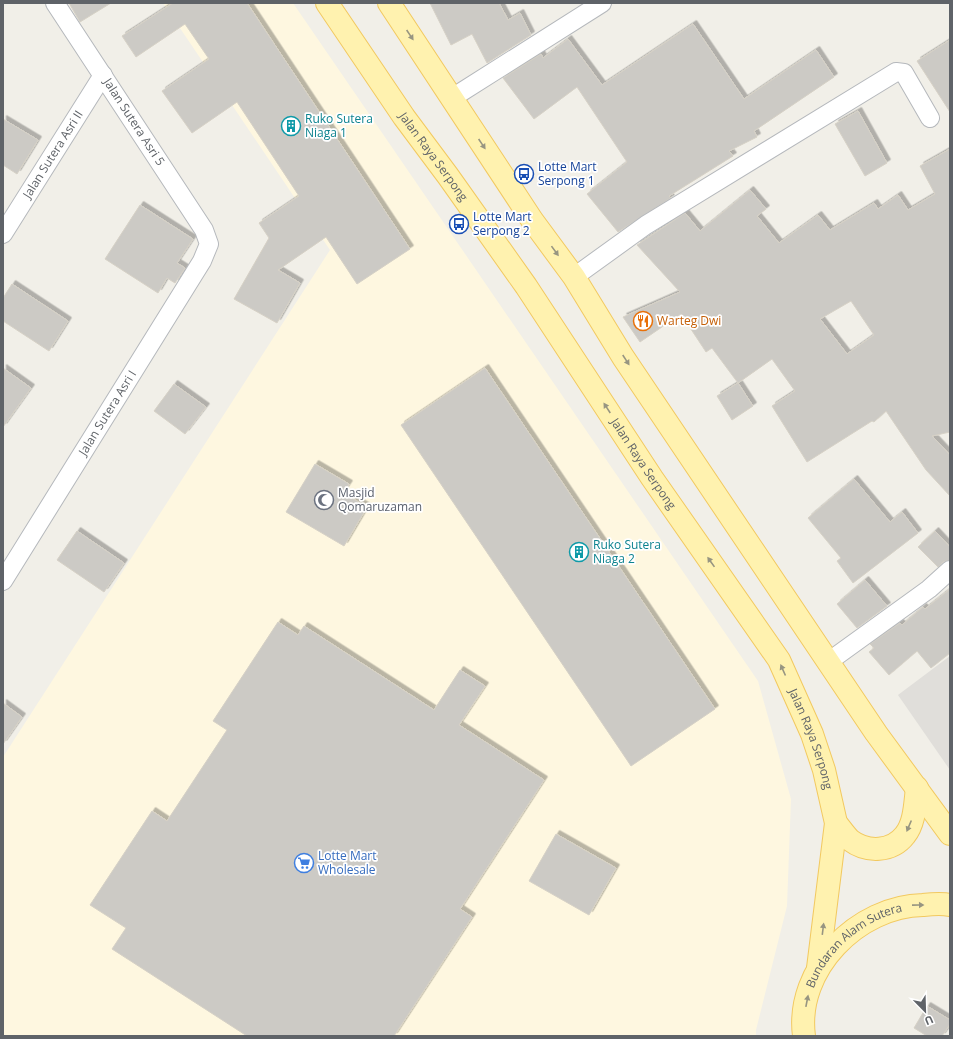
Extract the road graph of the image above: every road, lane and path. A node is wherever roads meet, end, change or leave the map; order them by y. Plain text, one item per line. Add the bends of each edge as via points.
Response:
1 (55, 3) edge
2 (327, 3) edge
3 (388, 3) edge
4 (602, 3) edge
5 (103, 76) junction
6 (452, 98) junction
7 (930, 118) dead end
8 (3, 234) edge
9 (209, 244) joint
10 (574, 277) junction
11 (950, 570) edge
12 (4, 578) edge
13 (828, 662) junction
14 (917, 788) junction
15 (836, 824) junction
16 (950, 834) edge
17 (950, 905) edge
18 (818, 968) junction
19 (804, 1036) edge

1 - 5 street, Jalan Sutera Asri 5
15 -> 2 main road, Jalan Raya Serpong via 824,770 812,734 779,660 652,478 526,286 404,117
3 -> 6 main road
4 - 6 street
5 - 8 street, Jalan Sutera Asri II
5 - 9 street, Jalan Sutera Asri 5 via 204,230
6 -> 10 main road via 532,220
7 - 10 street via 904,73 896,72 646,225
9 - 12 street, Jalan Sutera Asri I via 202,261
10 -> 13 main road via 624,358
11 - 13 street via 929,589
13 - 14 main road
14 -> 15 main road via 912,819 906,834 894,846 880,849 865,848 851,840
14 - 16 main road
18 -> 15 main road, Jalan Raya Serpong
18 -> 17 main road, Bundaran Alam Sutera via 841,938 872,916 908,905
19 -> 18 main road, Bundaran Alam Sutera via 807,998

